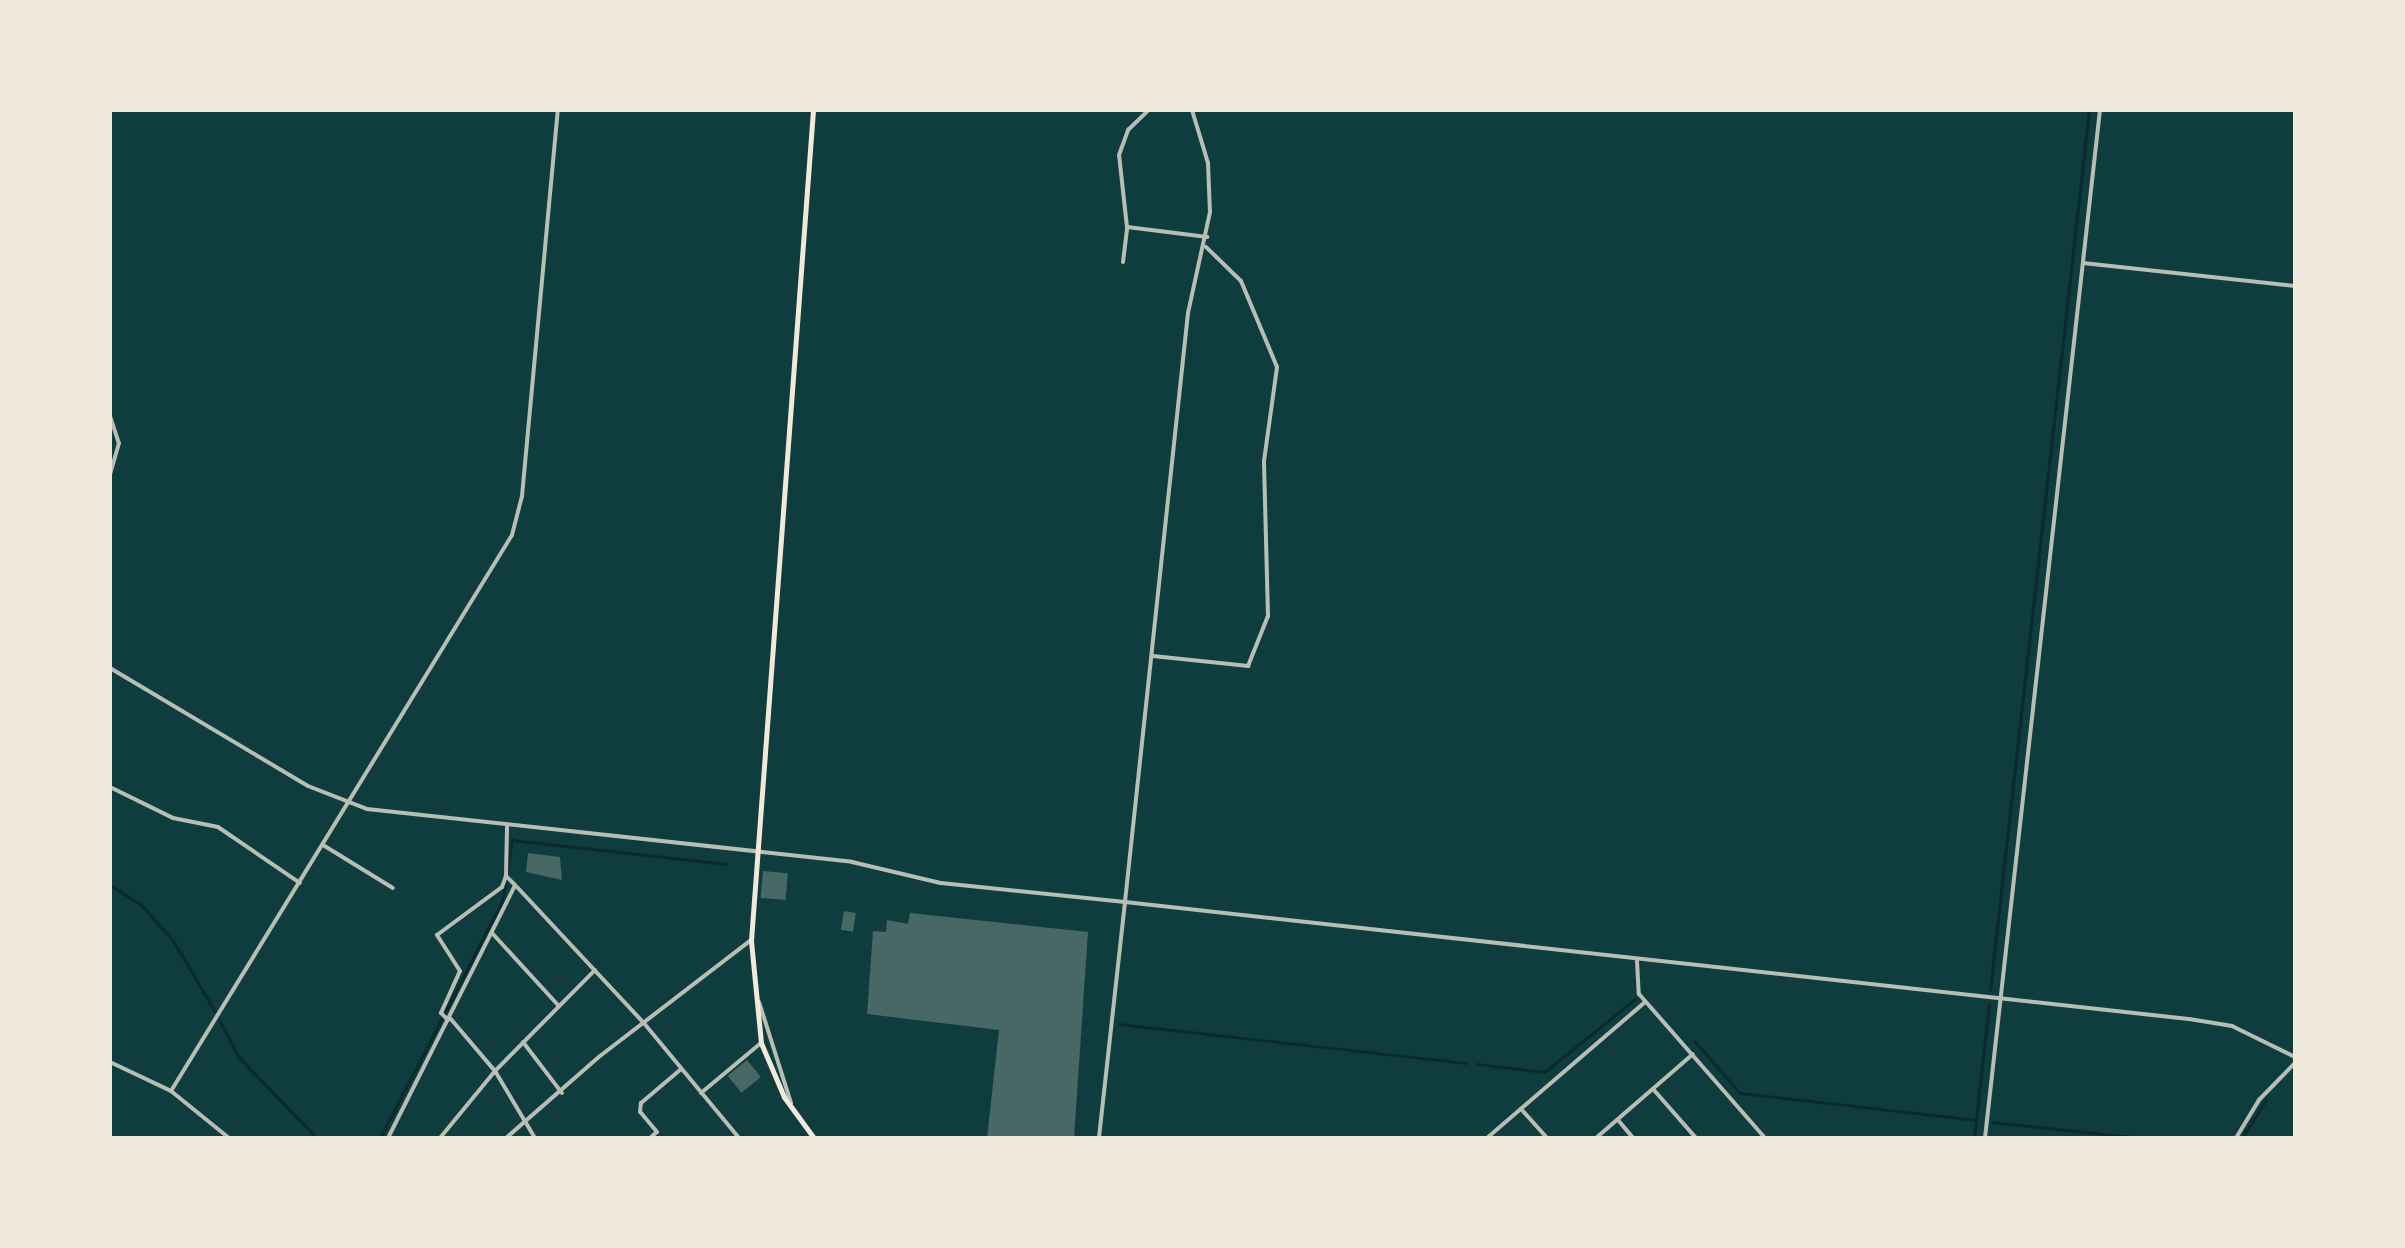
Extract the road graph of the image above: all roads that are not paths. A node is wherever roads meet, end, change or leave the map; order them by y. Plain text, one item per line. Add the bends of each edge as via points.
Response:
1 (558, 110) edge
2 (813, 110) edge
3 (1149, 110) edge
4 (1192, 110) edge
5 (2100, 110) edge
6 (1127, 226) junction
7 (1207, 237) junction
8 (1206, 246) junction
9 (1123, 262) dead end
10 (2083, 263) junction
11 (2295, 286) edge
12 (110, 416) edge
13 (110, 474) edge
14 (1153, 656) junction
15 (110, 668) edge
16 (110, 787) edge
17 (348, 804) junction
18 (508, 828) junction
19 (323, 846) junction
20 (754, 853) junction
21 (510, 880) junction
22 (300, 883) junction
23 (392, 888) dead end
24 (1125, 902) junction
25 (492, 934) junction
26 (751, 940) junction
27 (1637, 961) junction
28 (595, 970) junction
29 (753, 978) junction
30 (2000, 998) junction
31 (1645, 1002) junction
32 (559, 1006) junction
33 (447, 1018) junction
34 (643, 1022) junction
35 (523, 1042) junction
36 (761, 1044) junction
37 (1692, 1054) junction
38 (2295, 1060) edge
39 (110, 1062) edge
40 (681, 1069) junction
41 (494, 1071) junction
42 (1654, 1089) junction
43 (172, 1090) junction
44 (562, 1093) junction
45 (701, 1093) junction
46 (1520, 1109) junction
47 (796, 1116) junction
48 (1618, 1120) junction
49 (521, 1122) junction
50 (229, 1138) edge
51 (388, 1138) edge
52 (440, 1138) edge
53 (506, 1138) edge
54 (535, 1138) edge
55 (650, 1138) edge
56 (739, 1138) edge
57 (814, 1138) edge
58 (1099, 1138) edge
59 (1487, 1138) edge
60 (1548, 1138) edge
61 (1596, 1138) edge
62 (1634, 1138) edge
63 (1696, 1138) edge
64 (1765, 1138) edge
65 (1985, 1138) edge
66 (2236, 1138) edge

1 - 17 street via 520,513
2 - 20 main road
3 - 6 street via 1128,130 1118,155
4 - 7 street via 1208,163
5 - 10 street
6 - 7 street
6 - 9 street
7 - 8 street
8 - 14 street via 1188,313
8 - 14 street via 1241,281 1277,366 1264,461 1268,616 1248,666
10 - 11 street
10 - 30 street
12 - 13 street via 120,443
14 - 24 street
15 - 17 street
16 - 22 street via 173,818 218,828
17 - 18 street
17 - 19 street
18 - 20 street
18 - 21 street
19 - 22 street
19 - 23 street
20 - 24 street
20 - 26 main road
21 - 25 street
21 - 28 street
21 - 33 street via 437,935 460,971
22 - 43 street
24 - 27 street
24 - 58 street
25 - 32 street
25 - 33 street
26 - 29 main road
26 - 34 street
27 - 30 street
27 - 31 street via 1634,980
28 - 32 street
28 - 34 street
29 - 36 main road
29 - 47 street
30 - 38 street via 2232,1026
30 - 65 street
31 - 37 street
31 - 46 street
32 - 35 street
33 - 41 street
33 - 51 street
34 - 40 street
34 - 44 street
35 - 41 street
35 - 44 street
36 - 45 street
36 - 47 main road
37 - 42 street
37 - 64 street
38 - 66 street via 2258,1100
39 - 43 street
40 - 45 street
40 - 55 street via 641,1103 640,1112 656,1132
41 - 49 street
41 - 52 street
42 - 48 street
42 - 63 street
43 - 50 street
44 - 49 street
45 - 56 street
46 - 59 street
46 - 60 street
47 - 57 main road
48 - 61 street
48 - 62 street
49 - 53 street
49 - 54 street

